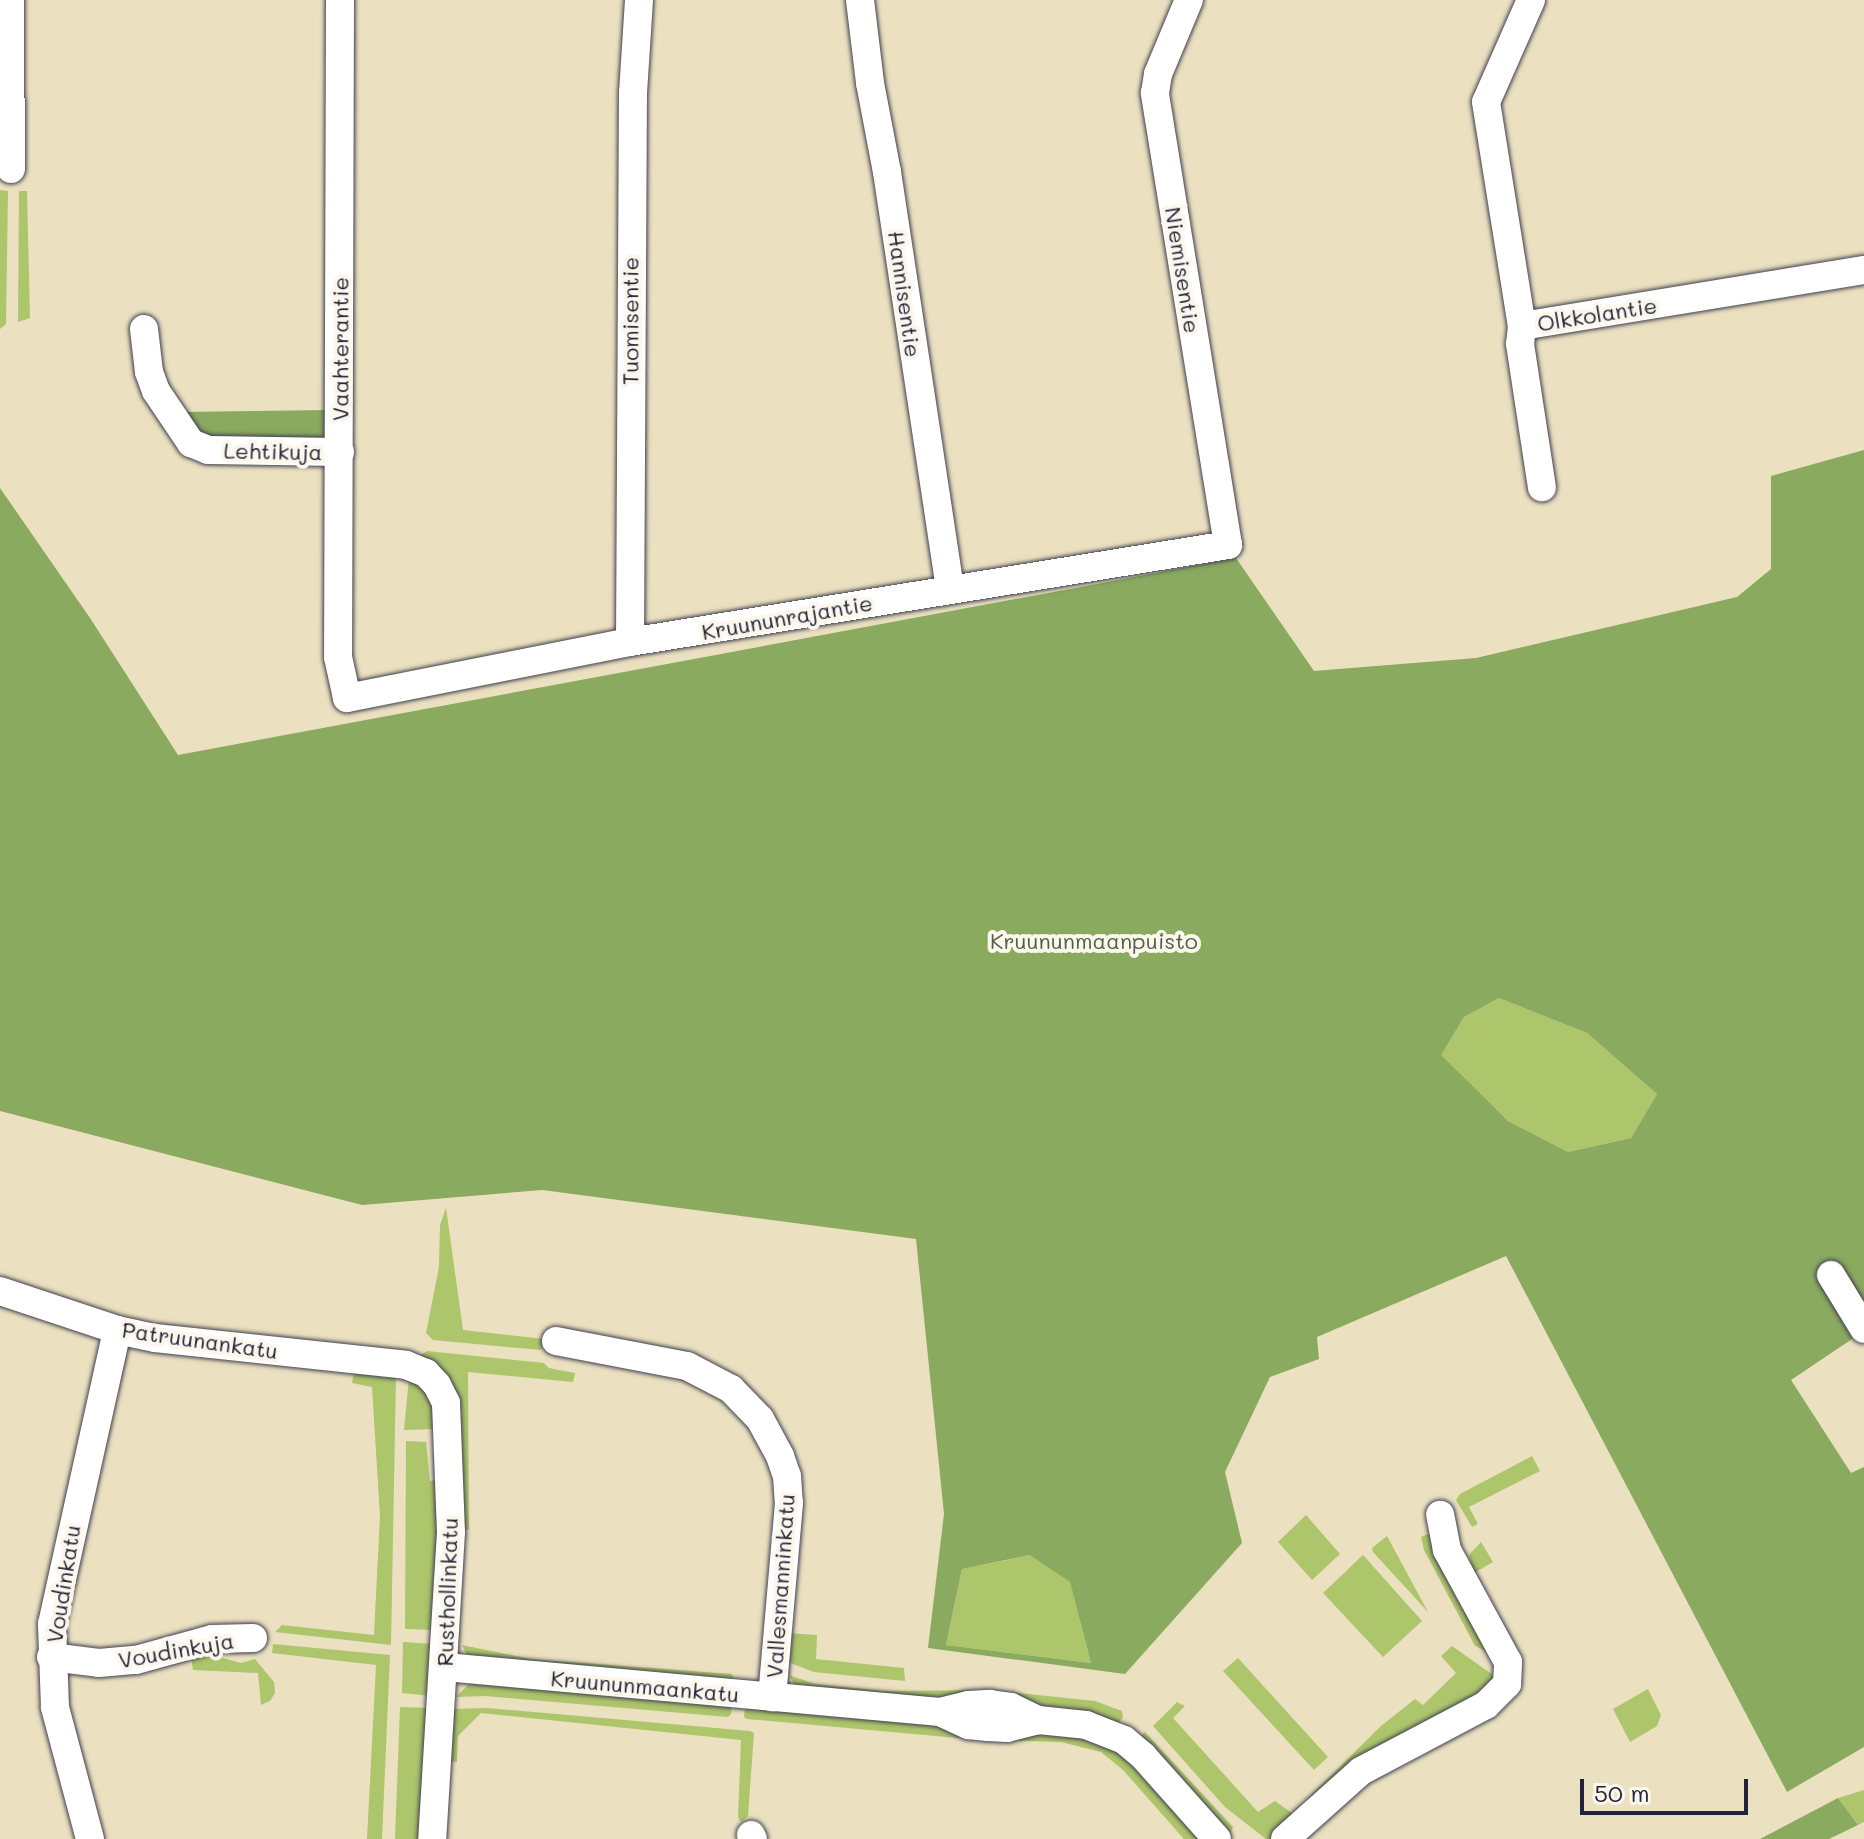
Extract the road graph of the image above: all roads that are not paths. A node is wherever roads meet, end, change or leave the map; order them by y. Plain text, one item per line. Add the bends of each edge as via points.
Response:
1 (10, 0) edge
2 (340, 0) edge
3 (639, 0) edge
4 (860, 0) edge
5 (1189, 0) edge
6 (1531, 0) edge
7 (11, 169) dead end
8 (1864, 270) edge
9 (1522, 326) junction
10 (144, 329) dead end
11 (340, 452) junction
12 (1542, 487) dead end
13 (1228, 545) joint
14 (950, 589) junction
15 (630, 642) junction
16 (347, 698) joint
17 (1831, 1275) dead end
18 (0, 1291) edge
19 (1864, 1329) edge
20 (117, 1330) junction
21 (556, 1341) dead end
22 (406, 1365) joint
23 (1440, 1515) dead end
24 (253, 1638) dead end
25 (51, 1657) junction
26 (445, 1667) junction
27 (772, 1697) junction
28 (90, 1839) edge
29 (432, 1839) edge
30 (1217, 1839) edge
31 (1285, 1839) edge

1 - 7 street
2 - 11 street, Vaahterantie
3 - 15 street, Tuomisentie via 633,93
4 - 14 street, Hannisentie
5 - 13 street, Niemisentie via 1155,93
6 - 9 street, Olkkolantie via 1486,102
8 - 9 street, Olkkolantie
9 - 12 street via 1520,344
10 - 11 street, Lehtikuja via 156,391 191,443 208,450
11 - 16 street, Vaahterantie via 338,657
13 - 14 street, Kruununrajantie
14 - 15 street, Kruununrajantie
15 - 16 street, Kruununrajantie
17 - 19 street
18 - 20 street, Patruunankatu
20 - 22 street, Patruunankatu
20 - 25 street, Voudinkatu via 62,1573
21 - 27 street, Vallesmanninkatu via 687,1366 731,1389 760,1419 787,1476 789,1503
22 - 26 street, Rusthollinkatu via 426,1373 446,1403 451,1532
23 - 31 street via 1447,1550 1508,1662 1507,1684 1486,1705 1361,1771
24 - 25 street, Voudinkuja via 212,1639 136,1660 99,1663
25 - 28 street, Voudinkatu via 55,1707
26 - 27 street, Kruununmaankatu
26 - 29 street, Rusthollinkatu
27 - 30 street, Kruununmaankatu via 940,1712 990,1704 1038,1720 1086,1725 1124,1740

